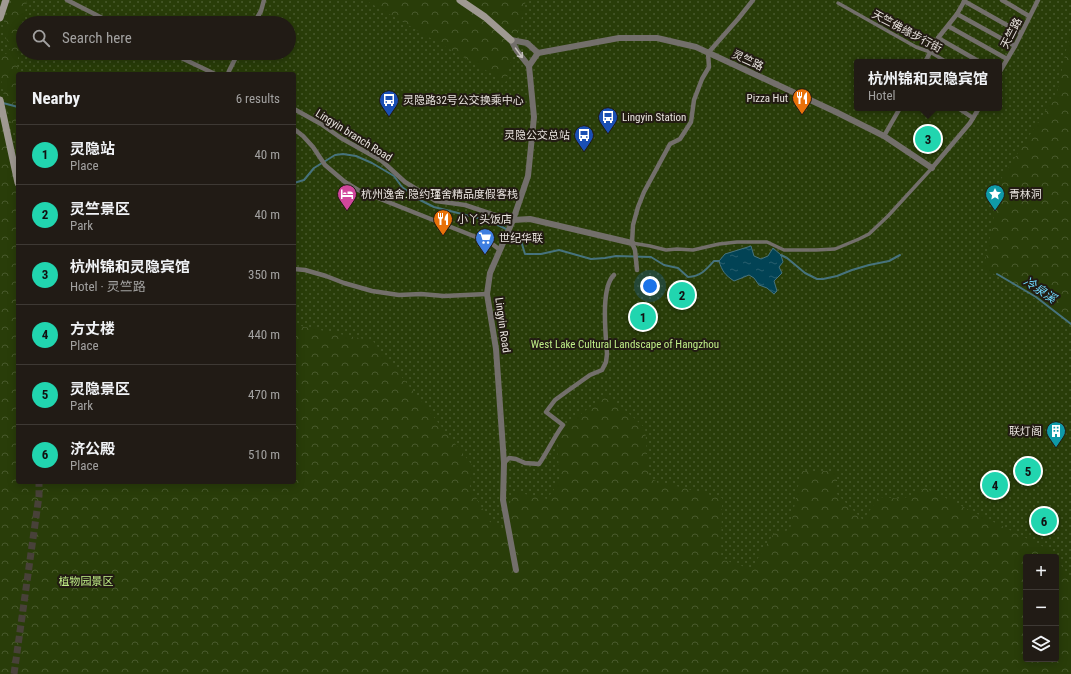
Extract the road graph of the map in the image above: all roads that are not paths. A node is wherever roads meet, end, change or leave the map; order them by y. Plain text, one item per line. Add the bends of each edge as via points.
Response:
1 (6, 0) edge
2 (67, 0) edge
3 (264, 0) edge
4 (460, 0) edge
5 (753, 0) edge
6 (1002, 0) edge
7 (1038, 0) edge
8 (965, 1) edge
9 (838, 3) dead end
10 (958, 14) junction
11 (98, 16) edge
12 (258, 16) edge
13 (1029, 16) junction
14 (0, 18) edge
15 (948, 26) junction
16 (1021, 33) junction
17 (938, 38) junction
18 (511, 40) junction
19 (1015, 46) junction
20 (930, 52) junction
21 (538, 53) junction
22 (708, 53) junction
23 (926, 59) edge
24 (942, 59) edge
25 (975, 59) edge
26 (1007, 59) junction
27 (185, 60) edge
28 (234, 60) edge
29 (529, 66) junction
30 (1002, 68) edge
31 (210, 72) edge
32 (229, 72) edge
33 (0, 100) edge
34 (296, 110) edge
35 (898, 111) edge
36 (962, 111) edge
37 (976, 111) edge
38 (973, 118) junction
39 (296, 131) edge
40 (884, 136) junction
41 (932, 168) junction
42 (16, 174) edge
43 (512, 222) junction
44 (632, 243) junction
45 (500, 250) junction
46 (296, 269) edge
47 (637, 270) dead end
48 (614, 275) dead end
49 (487, 294) junction
50 (504, 463) junction
51 (516, 570) dead end

1 - 14 main road
2 - 11 street
3 - 12 street
4 - 18 main road via 485,17
5 - 22 street
6 - 13 street
7 - 13 street, 天竺路
8 - 10 street
8 - 16 street
9 - 20 street, 天竺佛缘步行街 via 916,47
10 - 15 street
10 - 19 street
13 - 16 street, 天竺路
15 - 17 street
15 - 26 street
16 - 19 street, 天竺路
17 - 20 street
17 - 25 street
18 - 21 street via 527,43
18 -> 29 street
19 - 26 street, 天竺路
20 - 23 street
20 - 24 street, 天竺佛缘步行街
21 - 22 street, 灵竺路 via 618,38 657,38 696,47
21 - 29 street
22 - 40 street, 灵竺路
22 - 44 street via 709,67 694,100 691,122 680,139 670,144 644,192 633,225
26 - 30 street, 天竺路
27 - 31 street
28 - 32 street
29 - 43 street, Lingyin Road via 534,117 528,176
33 - 42 main road
34 - 43 street, Lingyin branch Road via 382,161 405,182 436,200 465,204
35 - 40 street
36 - 38 street
37 - 38 street
38 - 41 street
39 - 45 street via 313,147 325,165 358,190 491,244
40 - 41 street, 灵竺路
41 - 44 street via 869,234 835,249 784,250 766,242 737,242 693,250 666,250
43 - 44 street via 530,218
43 - 45 street, Lingyin Road
44 - 47 street
45 - 49 street, Lingyin Road via 490,273
46 - 49 street via 385,294
48 - 50 street via 608,284 605,303 607,354 602,370 590,375 555,400 546,412 563,425 539,464 509,458
49 - 50 street, Lingyin Road via 496,349
50 - 51 street, Lingyin Road via 503,500

